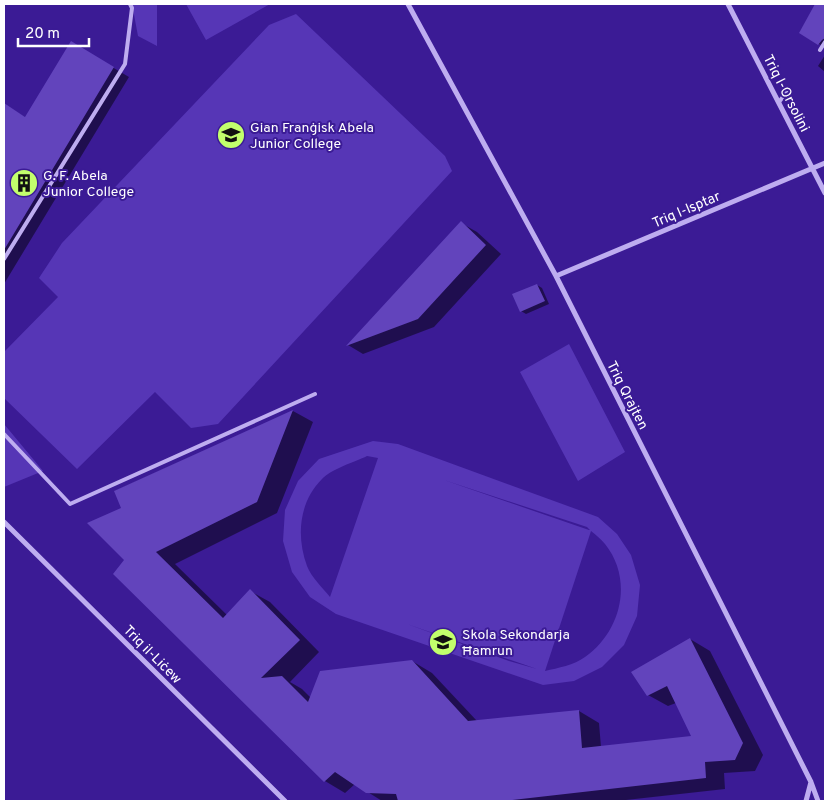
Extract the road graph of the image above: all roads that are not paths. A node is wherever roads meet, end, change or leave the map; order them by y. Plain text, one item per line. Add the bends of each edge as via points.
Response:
1 (130, 4) edge
2 (408, 4) edge
3 (728, 4) edge
4 (825, 42) edge
5 (820, 50) dead end
6 (789, 89) dead end
7 (779, 102) junction
8 (825, 163) edge
9 (813, 168) junction
10 (825, 193) edge
11 (4, 260) edge
12 (556, 276) junction
13 (315, 394) dead end
14 (4, 434) edge
15 (4, 522) edge
16 (812, 782) junction
17 (285, 801) edge
18 (806, 801) edge
19 (818, 801) edge

1 - 11 lane via 125,64
2 - 12 street, Triq Qrajten
3 - 7 street, Triq l-Orsolini
4 - 5 lane
6 - 7 lane
7 - 9 street, Triq l-Orsolini
8 - 9 street, Triq l-Isptar
9 - 10 street, Triq l-Orsolini
9 - 12 street, Triq l-Isptar
12 - 16 street, Triq Qrajten
13 - 14 lane via 70,504
15 - 17 street, Triq il-Liċew
16 - 18 street
16 - 19 street, Triq Qrajten

